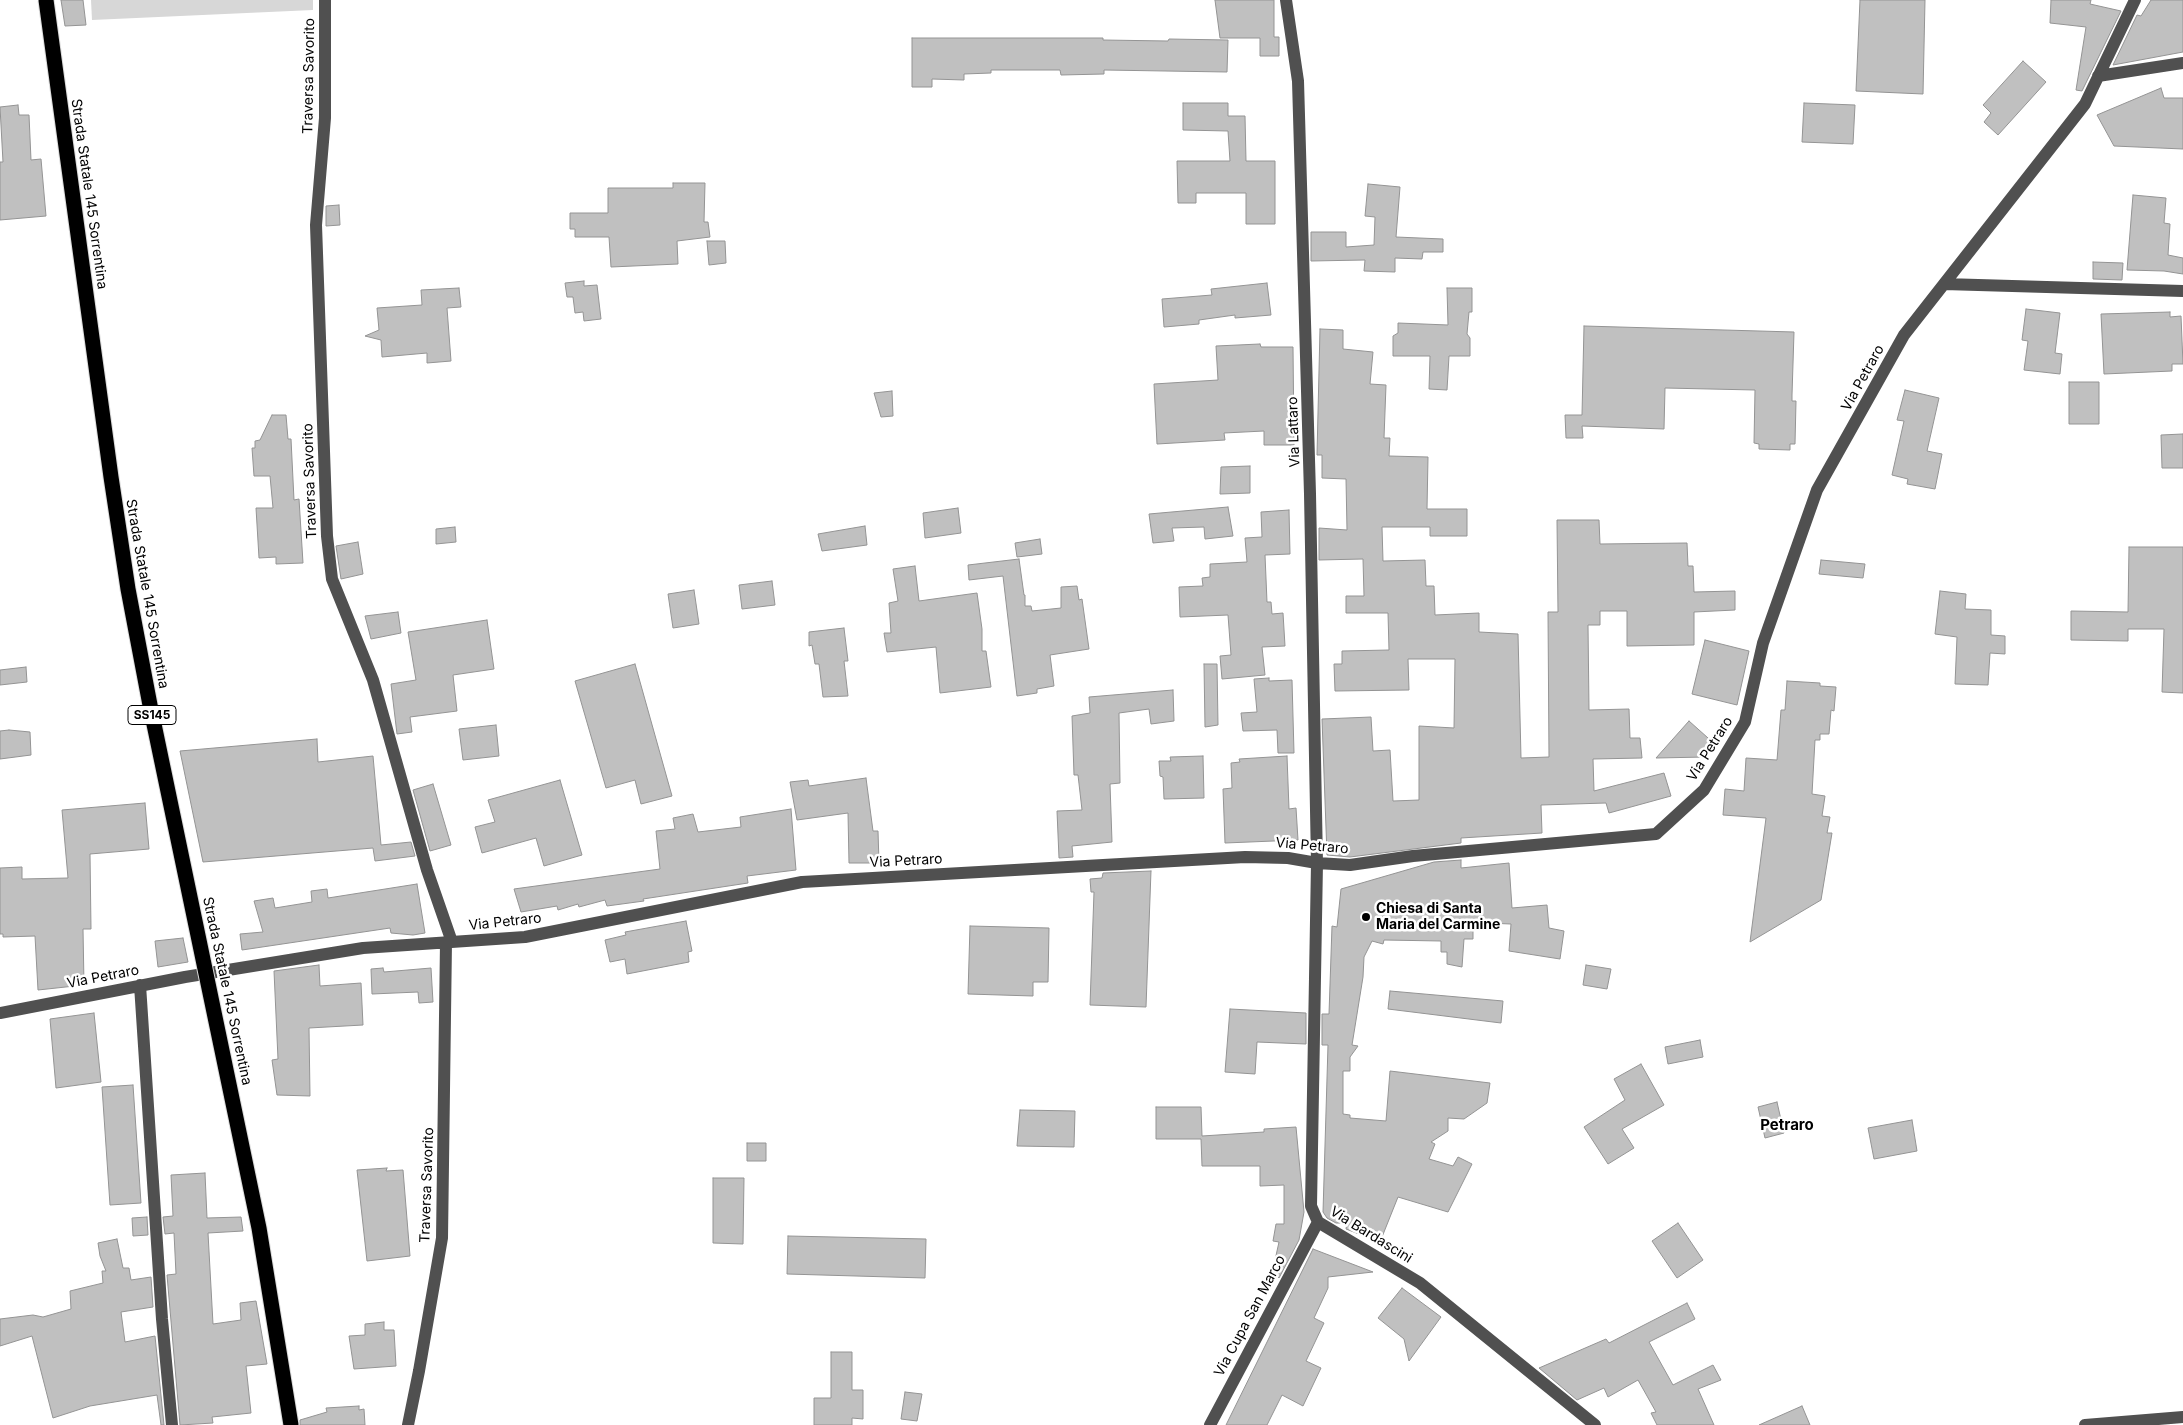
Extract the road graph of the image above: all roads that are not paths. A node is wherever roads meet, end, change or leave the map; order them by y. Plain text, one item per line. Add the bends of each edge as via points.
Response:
1 (46, 0) edge
2 (325, 0) edge
3 (1286, 0) edge
4 (2135, 0) edge
5 (2183, 63) edge
6 (2098, 76) junction
7 (1944, 284) junction
8 (2183, 290) edge
9 (1317, 863) junction
10 (449, 942) junction
11 (140, 986) junction
12 (0, 1013) edge
13 (1318, 1222) junction
14 (2183, 1416) edge
15 (172, 1425) edge
16 (291, 1425) edge
17 (408, 1425) edge
18 (1210, 1425) edge
19 (1595, 1425) edge
20 (2084, 1425) edge

1 - 16 highway, Strada Statale 145 Sorrentina / SS145, bridge via 128,589 259,1228
2 - 10 street, Traversa Savorito via 325,118 316,225 327,536 332,579 373,680
3 - 9 street, Via Lattaro via 1298,82
4 - 6 street, Via Petraro
5 - 6 street
6 - 7 street, Via Petraro via 2085,104
7 - 8 street
7 - 9 street, Via Petraro via 1904,335 1817,490 1763,644 1745,722 1704,790 1656,834 1350,864
9 - 10 street, Via Petraro via 1288,858 1245,857 802,882 525,937
9 - 13 street, Via Bardascini via 1311,1206
10 - 11 street, Via Petraro via 363,948
10 - 17 street, Traversa Savorito via 442,1238
11 - 12 street, Via Petraro
11 - 15 street via 161,1310
13 - 18 street, Via Cupa San Marco
13 - 19 street, Via Bardascini via 1420,1283
14 - 20 street

